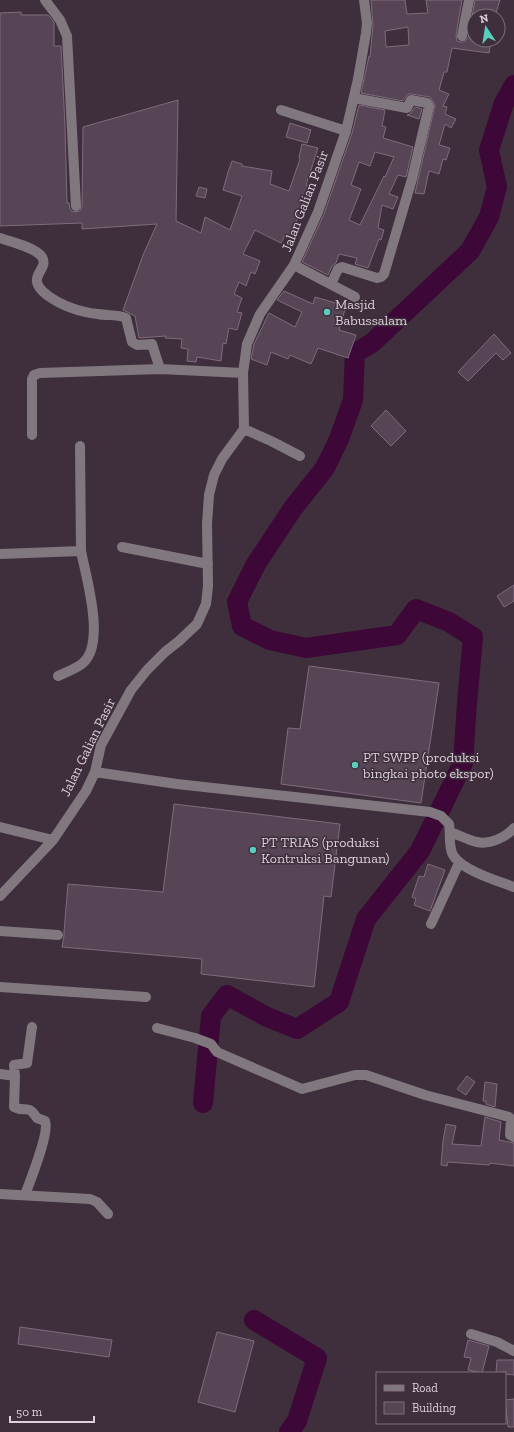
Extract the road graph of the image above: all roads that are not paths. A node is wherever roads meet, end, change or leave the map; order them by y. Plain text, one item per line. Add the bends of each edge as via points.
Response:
1 (45, 0) edge
2 (364, 0) edge
3 (469, 0) edge
4 (462, 36) dead end
5 (354, 98) junction
6 (281, 110) dead end
7 (346, 131) junction
8 (76, 206) dead end
9 (0, 238) edge
10 (294, 265) junction
11 (331, 284) junction
12 (355, 297) dead end
13 (160, 369) junction
14 (243, 373) junction
15 (244, 429) junction
16 (32, 434) dead end
17 (80, 446) dead end
18 (300, 456) dead end
19 (122, 547) dead end
20 (81, 551) junction
21 (0, 554) edge
22 (208, 564) junction
23 (58, 676) dead end
24 (94, 772) junction
25 (0, 828) edge
26 (514, 828) edge
27 (450, 832) junction
28 (53, 840) junction
29 (460, 863) junction
30 (514, 888) edge
31 (0, 896) edge
32 (431, 924) dead end
33 (0, 931) edge
34 (58, 935) dead end
35 (0, 987) edge
36 (146, 997) dead end
37 (32, 1027) dead end
38 (157, 1028) dead end
39 (0, 1074) edge
40 (15, 1076) junction
41 (514, 1138) edge
42 (0, 1194) edge
43 (25, 1195) junction
44 (108, 1214) dead end
45 (471, 1334) dead end
46 (514, 1351) edge

1 - 8 street via 60,20 66,36
2 - 5 street, Jalan Galian Pasir via 366,33
3 - 4 street
5 - 7 street, Jalan Galian Pasir
5 - 11 street via 407,108 411,100 427,103 429,106 412,179 384,274 377,278 342,267 338,269
6 - 7 street
7 - 10 street, Jalan Galian Pasir via 318,212
9 - 13 street via 25,246 39,254 44,263 36,283 56,301 80,312 126,318 132,342 152,344
10 - 11 street
10 - 14 street, Jalan Galian Pasir via 260,314 247,344
11 - 12 street
13 - 14 street
13 - 16 street via 34,375
14 - 15 street, Jalan Galian Pasir
15 - 18 street
15 - 22 street, Jalan Galian Pasir via 222,459 214,475 209,495 207,524
17 - 20 street
19 - 22 street
20 - 21 street
20 - 23 street via 94,616 92,646 82,664
22 - 24 street, Jalan Galian Pasir via 206,604 197,624 147,670 131,690 102,745
24 - 27 street via 177,784 430,812 441,816 449,824
24 - 28 street, Jalan Galian Pasir via 86,790
25 - 28 street
26 - 27 street via 509,834 485,842
27 - 29 street via 453,856
28 - 31 street, Jalan Galian Pasir
29 - 30 street
29 - 32 street
33 - 34 street
35 - 36 street
37 - 40 street via 27,1063 14,1065
38 - 41 street via 209,1043 217,1052 302,1089 355,1075 366,1075 509,1117 510,1135
39 - 40 street
40 - 43 street via 14,1107 30,1110 46,1124 43,1144
42 - 43 street
43 - 44 street via 90,1199 98,1202
45 - 46 street via 497,1342

